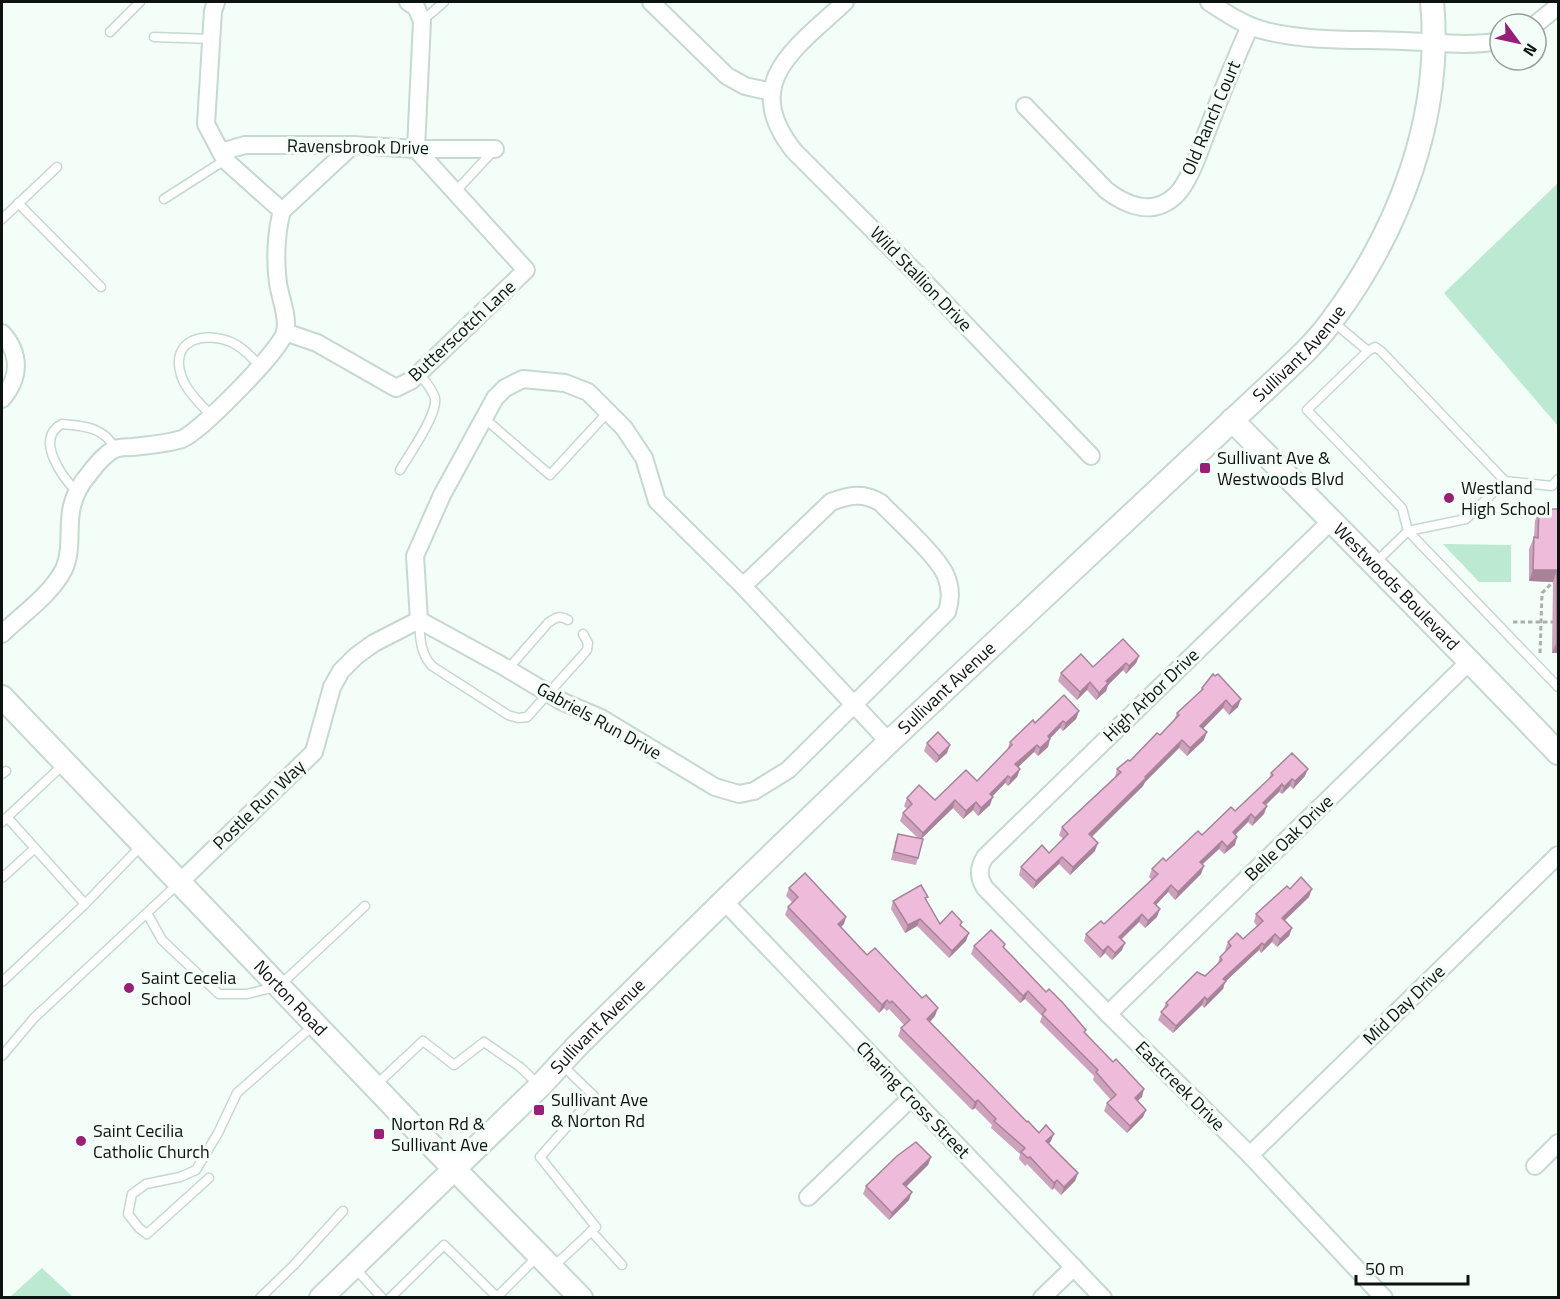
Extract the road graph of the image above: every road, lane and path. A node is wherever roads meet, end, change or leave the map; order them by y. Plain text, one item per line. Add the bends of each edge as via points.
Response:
1 (140, 2) edge
2 (216, 2) edge
3 (408, 2) edge
4 (444, 2) edge
5 (651, 2) edge
6 (845, 2) edge
7 (1209, 2) edge
8 (1432, 2) edge
9 (422, 21) junction
10 (1250, 26) junction
11 (110, 32) dead end
12 (154, 37) dead end
13 (211, 39) junction
14 (1435, 42) junction
15 (1488, 42) edge
16 (772, 92) junction
17 (1025, 106) dead end
18 (353, 145) junction
19 (495, 148) joint
20 (416, 149) junction
21 (223, 156) junction
22 (57, 167) dead end
23 (456, 191) junction
24 (164, 199) dead end
25 (18, 202) junction
26 (282, 211) junction
27 (2, 219) edge
28 (101, 287) dead end
29 (1332, 321) junction
30 (285, 332) junction
31 (2, 333) edge
32 (1368, 351) junction
33 (260, 366) junction
34 (419, 374) junction
35 (2, 399) edge
36 (608, 412) junction
37 (211, 416) junction
38 (484, 418) junction
39 (1232, 420) junction
40 (115, 449) junction
41 (1091, 456) dead end
42 (400, 470) dead end
43 (1558, 479) edge
44 (1505, 481) junction
45 (77, 492) junction
46 (1331, 521) junction
47 (1408, 531) junction
48 (1375, 563) junction
49 (1553, 582) edge
50 (743, 586) junction
51 (418, 620) junction
52 (568, 620) dead end
53 (1511, 622) dead end
54 (1541, 622) junction
55 (1553, 622) dead end
56 (2, 634) edge
57 (584, 634) dead end
58 (1540, 652) dead end
59 (1470, 661) junction
60 (508, 669) junction
61 (1558, 687) edge
62 (548, 694) junction
63 (2, 697) edge
64 (853, 704) junction
65 (889, 742) junction
66 (1558, 753) edge
67 (65, 762) junction
68 (4, 820) edge
69 (143, 844) junction
70 (35, 848) junction
71 (1558, 855) edge
72 (979, 873) joint
73 (2, 878) edge
74 (180, 882) junction
75 (724, 901) junction
76 (85, 904) junction
77 (365, 906) dead end
78 (147, 913) junction
79 (2, 981) edge
80 (279, 986) junction
81 (1108, 1014) junction
82 (315, 1023) junction
83 (2, 1056) edge
84 (561, 1064) junction
85 (540, 1086) junction
86 (375, 1087) junction
87 (911, 1098) junction
88 (1558, 1143) edge
89 (1250, 1155) junction
90 (1535, 1166) dead end
91 (455, 1169) junction
92 (209, 1178) dead end
93 (808, 1197) dead end
94 (343, 1211) dead end
95 (591, 1231) junction
96 (545, 1262) junction
97 (622, 1264) dead end
98 (354, 1267) junction
99 (1074, 1267) junction
100 (497, 1297) edge
101 (260, 1298) edge
102 (321, 1298) edge
103 (382, 1298) edge
104 (390, 1298) edge
105 (581, 1298) edge
106 (1042, 1298) edge
107 (1103, 1298) edge
108 (1384, 1298) edge

1 - 11 lane
2 - 13 street
3 - 9 street via 416,7
4 - 9 lane
5 - 16 street via 727,76 745,87
6 - 16 street via 789,54
7 - 10 street
8 - 14 street, Sullivant Avenue
9 - 20 street
10 - 14 street via 1296,37
10 - 17 street, Old Ranch Court via 1191,171 1178,194 1167,202 1141,207 1116,198
12 - 13 lane
13 - 21 street via 206,124
14 - 15 street
14 - 29 street, Sullivant Avenue via 1425,119 1409,179 1390,227
16 - 41 street, Wild Stallion Drive via 771,105 781,135 795,151
18 - 20 street, Ravensbrook Drive
18 - 21 street, Ravensbrook Drive via 245,145
18 - 26 street
19 - 20 street, Ravensbrook Drive
19 - 23 lane
20 - 23 street, Butterscotch Lane
21 - 24 lane
21 - 26 street
22 - 25 lane
23 - 34 street, Butterscotch Lane via 526,270
25 - 27 lane
25 - 28 lane
26 - 30 street via 278,224 278,282
29 - 32 lane
29 - 39 street, Sullivant Avenue
30 - 33 street via 278,347
30 - 34 street, Butterscotch Lane via 317,343 396,388
31 - 35 street via 11,346 17,368
32 - 44 lane via 1375,347 1381,351
32 - 47 lane via 1307,410 1402,508
33 - 37 street
33 - 37 lane via 241,348 219,338 204,336 185,346 181,353 181,375 188,390
34 - 42 lane via 430,387 435,406
36 - 38 street via 588,392 565,383 523,379 500,393
36 - 38 lane via 550,475
36 - 50 street via 644,458 657,501
37 - 40 street via 184,438
38 - 51 street via 442,495 415,556
39 - 46 street, Westwoods Boulevard
39 - 65 street, Sullivant Avenue
40 - 45 street via 89,473
40 - 45 lane via 104,434 82,425 62,424 54,431 50,439 54,462
43 - 44 lane via 1552,486
44 - 47 lane via 1466,519
45 - 56 street via 64,567 53,585
46 - 48 street, Westwoods Boulevard
46 - 72 street, High Arbor Drive via 985,857
47 - 48 lane
47 - 61 lane
48 - 59 street, Westwoods Boulevard
49 - 54 path via 1542,593
50 - 64 street
50 - 64 street, Gabriels Run Drive via 831,502 846,496 871,496 932,556 946,574 950,590 946,612
51 - 60 street, Gabriels Run Drive
51 - 62 lane via 425,659 508,715 527,717
51 - 74 street, Postle Run Way via 374,643 341,671 332,687 314,752
52 - 60 lane via 556,617 548,623
53 - 54 path
54 - 55 path
54 - 58 path
57 - 62 lane via 587,650
59 - 66 street, Westwoods Boulevard
59 - 81 street, Belle Oak Drive
60 - 62 street, Gabriels Run Drive
62 - 64 street, Gabriels Run Drive via 601,718 715,787 739,794 754,792 788,771
63 - 67 street, Norton Road
64 - 65 street
65 - 75 street, Sullivant Avenue
67 - 68 lane
67 - 69 street, Norton Road
68 - 70 lane
69 - 74 street, Norton Road
69 - 76 lane
70 - 73 lane
70 - 76 lane
71 - 89 street, Mid Day Drive
72 - 81 street, Eastcreek Drive via 985,888
74 - 78 lane
74 - 80 street, Norton Road
75 - 84 street, Sullivant Avenue
75 - 87 street, Charing Cross Street
76 - 79 lane
77 - 80 lane
78 - 80 lane via 162,940 219,994 247,994
78 - 83 lane via 34,1018
80 - 82 street, Norton Road
81 - 89 street, Eastcreek Drive
82 - 86 street, Norton Road
82 - 92 lane via 237,1093 196,1170 146,1184 132,1194 128,1214 147,1234
84 - 85 street, Sullivant Avenue
84 - 95 lane via 594,1096 540,1157 596,1227
85 - 86 lane via 484,1042 454,1065 423,1041
85 - 91 street, Sullivant Avenue
86 - 91 street, Norton Road
87 - 93 street
87 - 99 street, Charing Cross Street
88 - 90 street
89 - 108 street, Eastcreek Drive
91 - 96 street, Norton Road
91 - 98 street, Sullivant Avenue
94 - 101 lane
95 - 96 lane
95 - 97 lane
96 - 100 lane
96 - 105 street, Norton Road
98 - 102 street, Sullivant Avenue
98 - 103 lane
99 - 106 street
99 - 107 street, Charing Cross Street
100 - 104 lane via 444,1245

